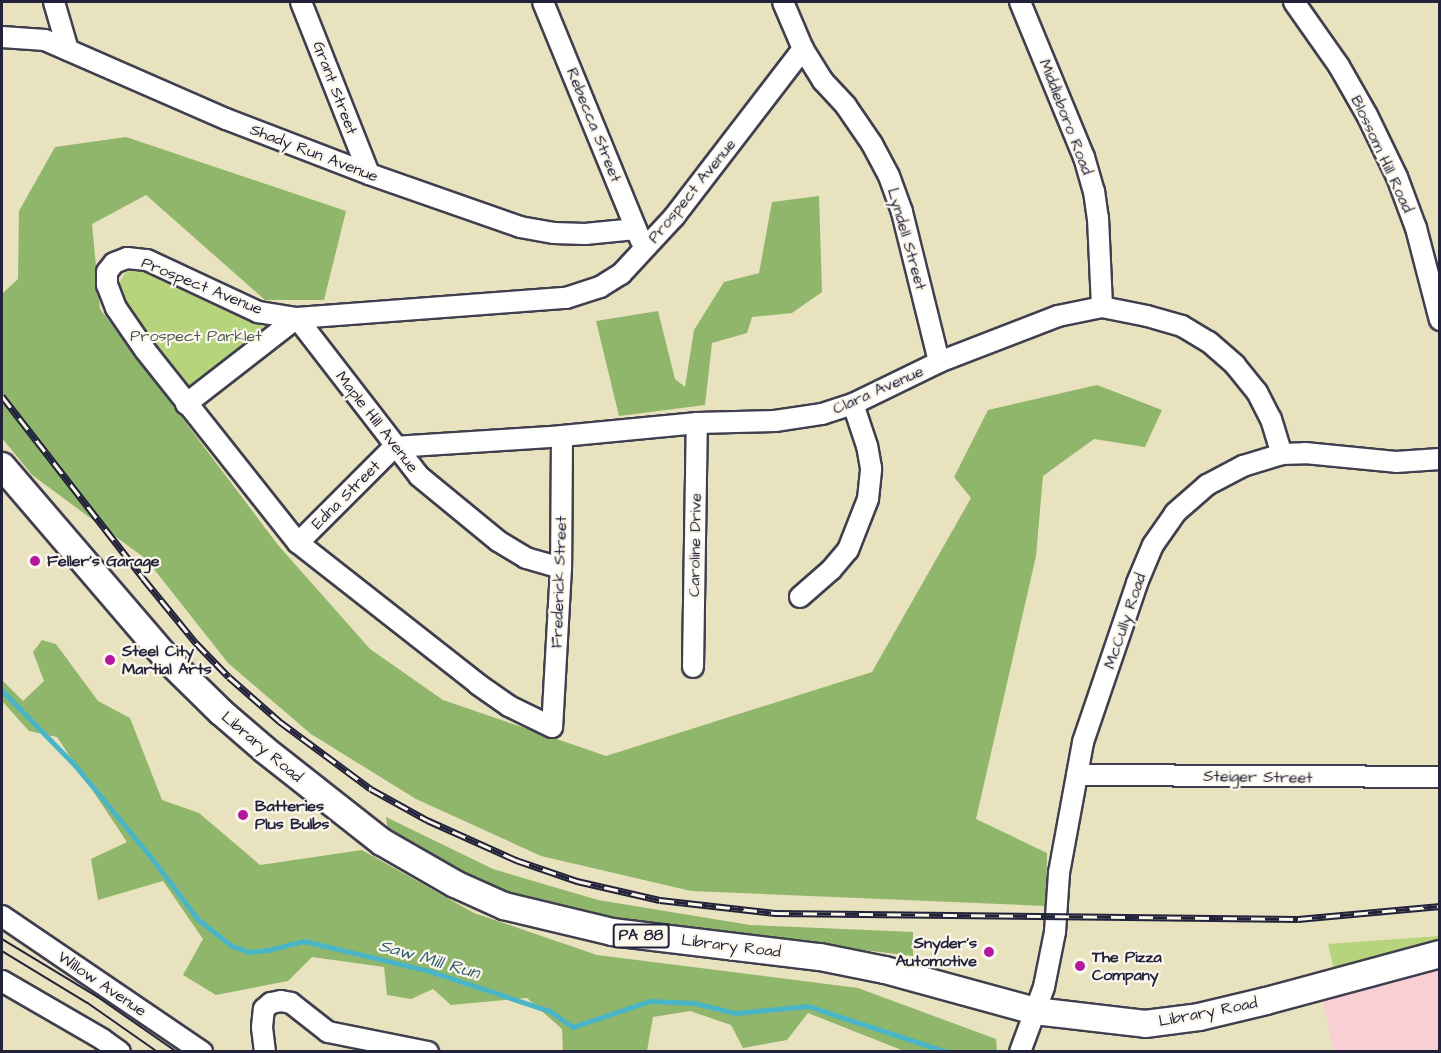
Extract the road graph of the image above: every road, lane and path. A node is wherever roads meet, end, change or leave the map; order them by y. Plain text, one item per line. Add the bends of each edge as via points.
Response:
1 (54, 2) edge
2 (302, 2) edge
3 (543, 2) edge
4 (783, 2) edge
5 (1020, 2) edge
6 (1294, 2) edge
7 (2, 37) edge
8 (803, 49) junction
9 (68, 50) junction
10 (369, 174) junction
11 (636, 229) junction
12 (645, 249) junction
13 (1102, 307) junction
14 (297, 318) junction
15 (1440, 320) edge
16 (939, 362) junction
17 (186, 404) junction
18 (853, 404) junction
19 (697, 423) junction
20 (562, 436) junction
21 (394, 447) junction
22 (1282, 454) junction
23 (1440, 459) edge
24 (2, 466) edge
25 (298, 543) junction
26 (561, 568) junction
27 (800, 597) dead end
28 (693, 667) dead end
29 (552, 727) joint
30 (1077, 775) junction
31 (1440, 777) edge
32 (2, 916) edge
33 (1440, 954) edge
34 (2, 981) edge
35 (1035, 1011) junction
36 (120, 1052) edge
37 (202, 1052) edge
38 (265, 1052) edge
39 (428, 1052) edge
40 (1020, 1052) edge

1 - 9 street
2 - 10 street, Grant Street
3 - 11 street, Rebecca Street
4 - 8 street, Lyndell Street
5 - 13 street, Middleboro Road via 1084,157 1094,191
6 - 15 street, Blossom Hill Road via 1339,66 1397,177 1416,228
7 - 9 street, Shady Run Avenue via 45,40
8 - 12 street, Prospect Avenue
8 - 16 street, Lyndell Street via 872,144 889,176 902,212
9 - 10 street, Shady Run Avenue via 226,119
10 - 11 street, Shady Run Avenue via 520,227 585,234
11 - 12 street, Rebecca Street
12 - 14 street, Prospect Avenue via 621,274 600,287 566,298
13 - 16 street, Clara Avenue via 1058,316
13 - 22 street, Clara Avenue via 1182,326 1209,342 1257,392
14 - 17 street
14 - 17 street, Prospect Avenue via 258,312 147,260 128,258 114,262 107,272 107,285 116,308
14 - 21 street, Maple Hill Avenue
16 - 18 street, Clara Avenue
17 - 25 street, Prospect Avenue
18 - 19 street, Clara Avenue via 799,418
18 - 27 street via 871,468 868,499 848,549
19 - 20 street, Clara Avenue
19 - 28 street, Caroline Drive
20 - 21 street, Clara Avenue
20 - 26 street, Frederick Street
21 - 25 street, Edna Street
21 - 26 street, Maple Hill Avenue via 419,476 498,541 526,558
22 - 23 street, McCully Road via 1396,462
22 - 30 street, McCully Road via 1243,466 1207,485 1175,513 1153,545 1083,742
24 - 35 main road, Library Road / PA 88 via 168,660 221,712 382,842 455,884 504,906 566,923 820,957 885,970
25 - 29 street, Prospect Avenue via 478,684 509,706
26 - 29 street, Frederick Street
30 - 31 street, Steiger Street
30 - 35 street, McCully Road via 1059,873 1055,932
32 - 37 street, Willow Avenue
33 - 35 main road, Library Road / PA 88 via 1199,1017 1145,1024
34 - 36 street
35 - 40 street, McCully Road
38 - 39 street via 264,1009 281,1001 291,1003 328,1032

